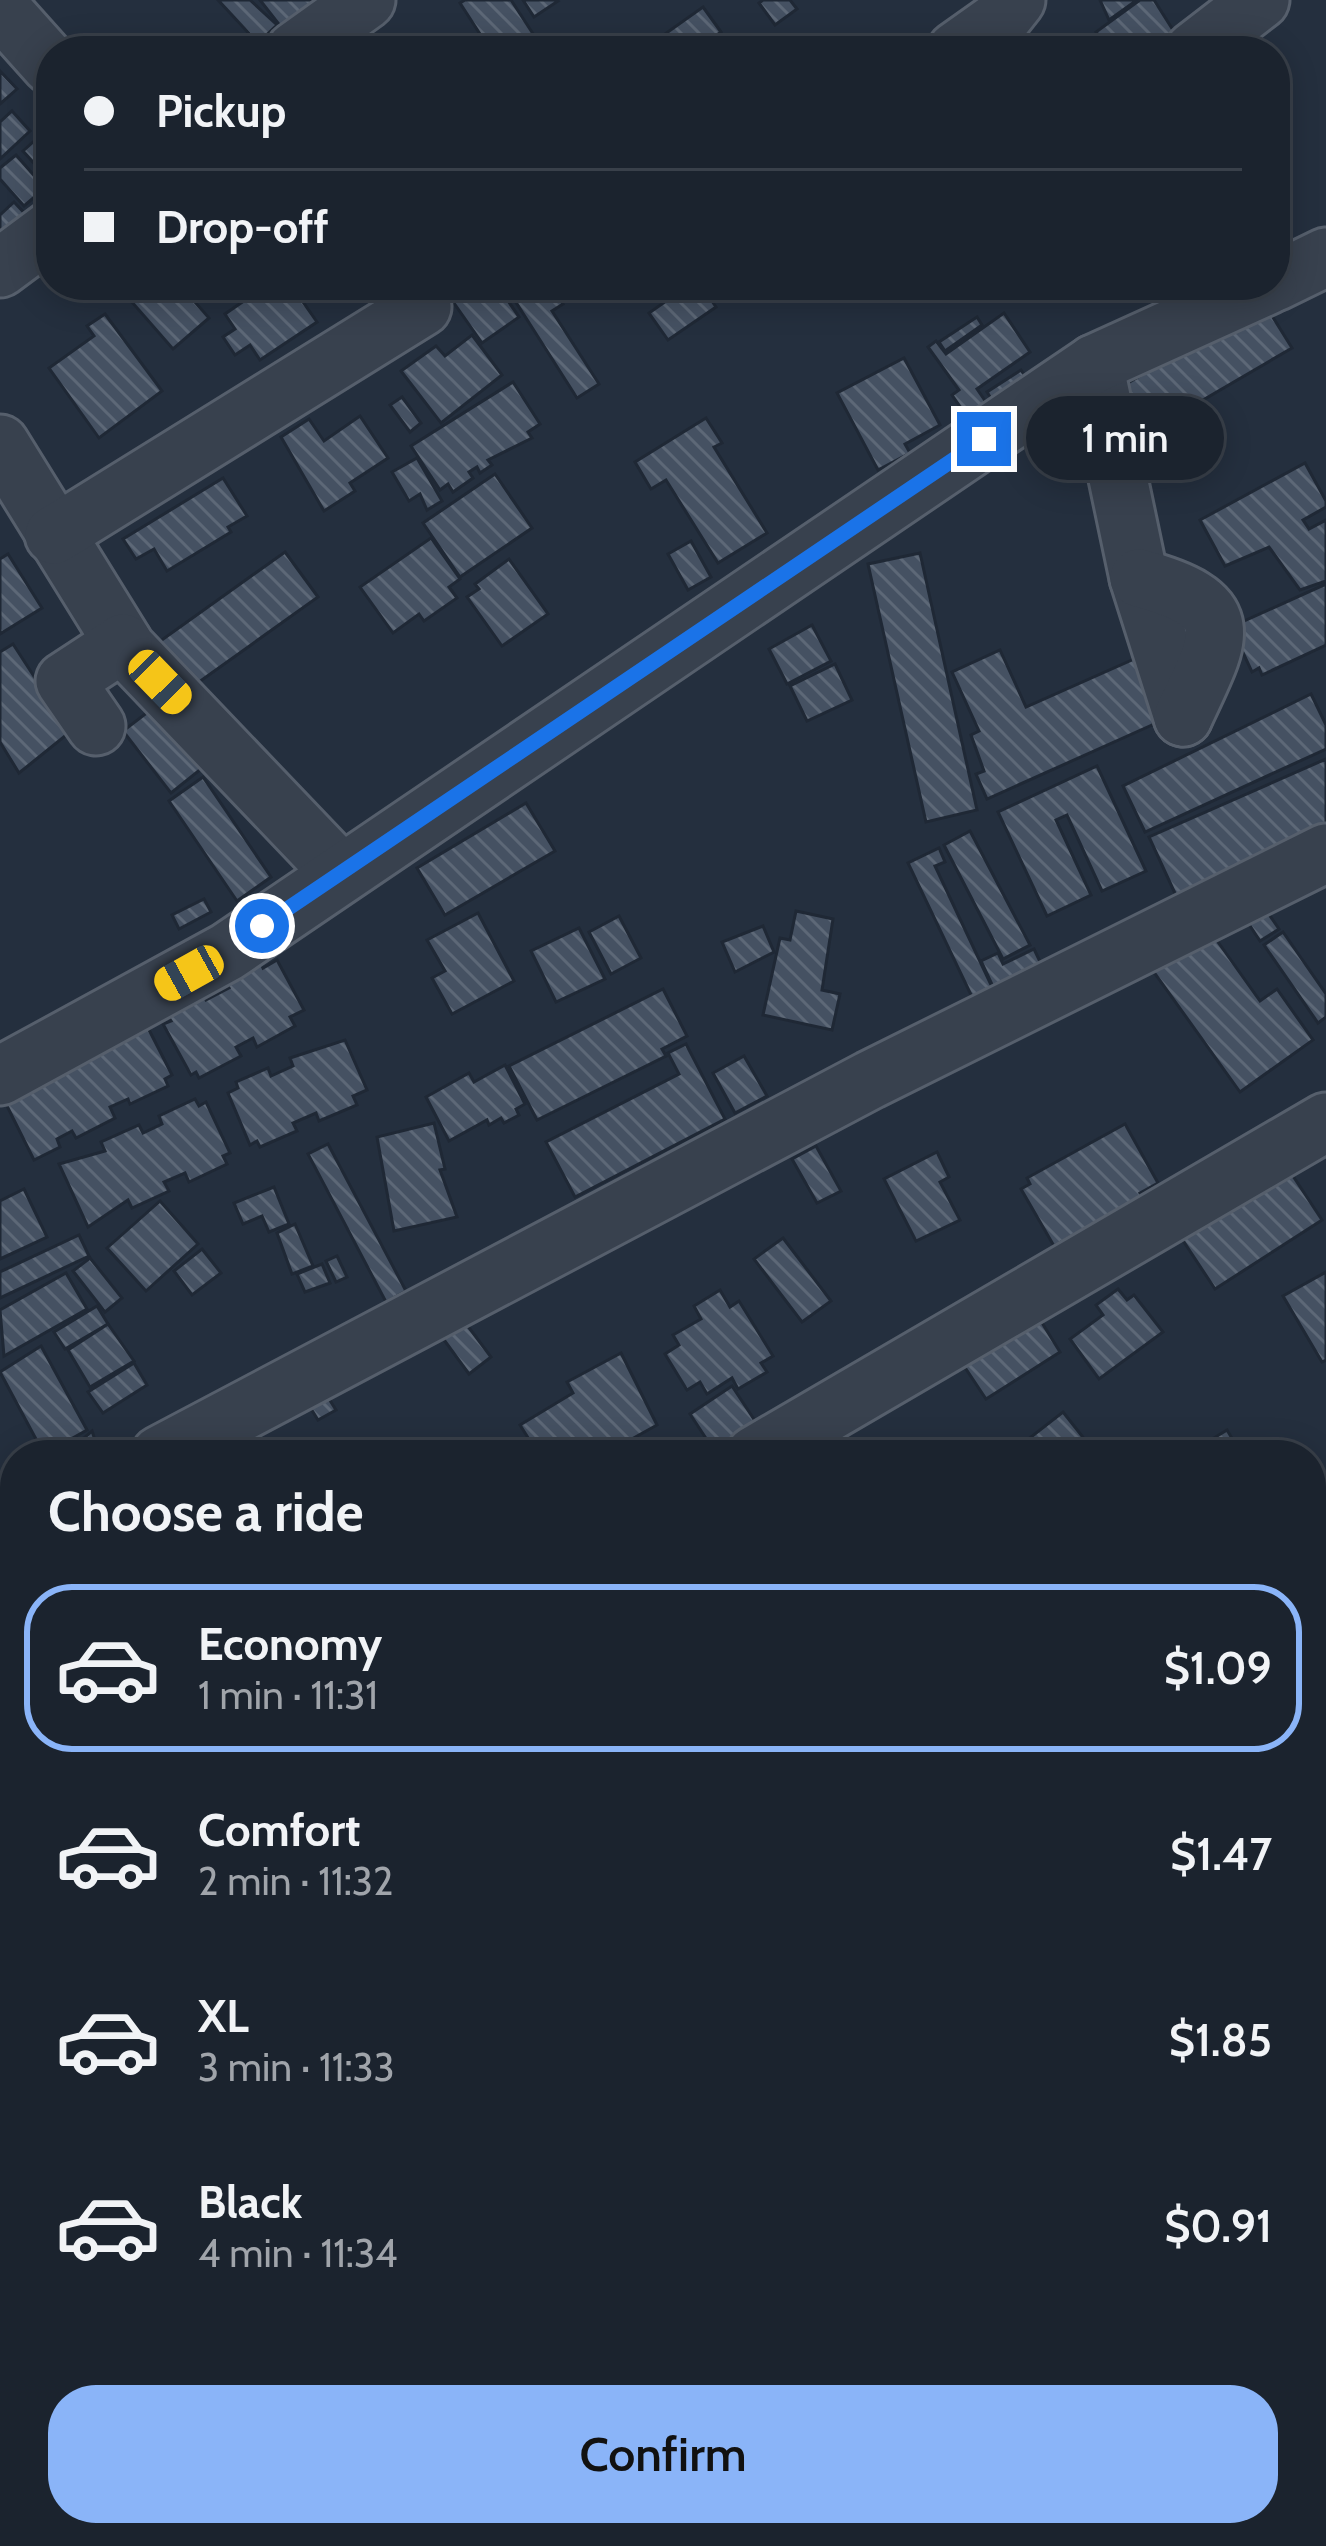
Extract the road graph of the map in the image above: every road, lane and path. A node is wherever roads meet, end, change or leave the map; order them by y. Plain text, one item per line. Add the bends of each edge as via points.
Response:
1 (366, 0) edge
2 (1016, 0) edge
3 (1259, 0) edge
4 (0, 8) edge
5 (317, 36) edge
6 (977, 36) edge
7 (1213, 36) edge
8 (36, 48) edge
9 (36, 241) edge
10 (1326, 256) edge
11 (0, 268) edge
12 (1290, 274) edge
13 (1234, 300) edge
14 (422, 307) dead end
15 (1094, 364) junction
16 (0, 444) edge
17 (54, 535) junction
18 (1139, 578) dead end
19 (123, 643) junction
20 (68, 686) dead end
21 (1326, 854) edge
22 (340, 872) junction
23 (0, 1076) edge
24 (1326, 1122) edge
25 (188, 1440) edge
26 (796, 1440) edge

1 - 5 street
2 - 6 street
3 - 7 street
4 - 8 street
9 - 11 street
10 - 12 street
13 - 15 street
14 - 17 street
15 - 18 street
15 - 22 street
16 - 17 street
17 - 19 street
19 - 20 street
19 - 22 street
21 - 25 street via 870,1080
22 - 23 street via 227,952
24 - 26 street

